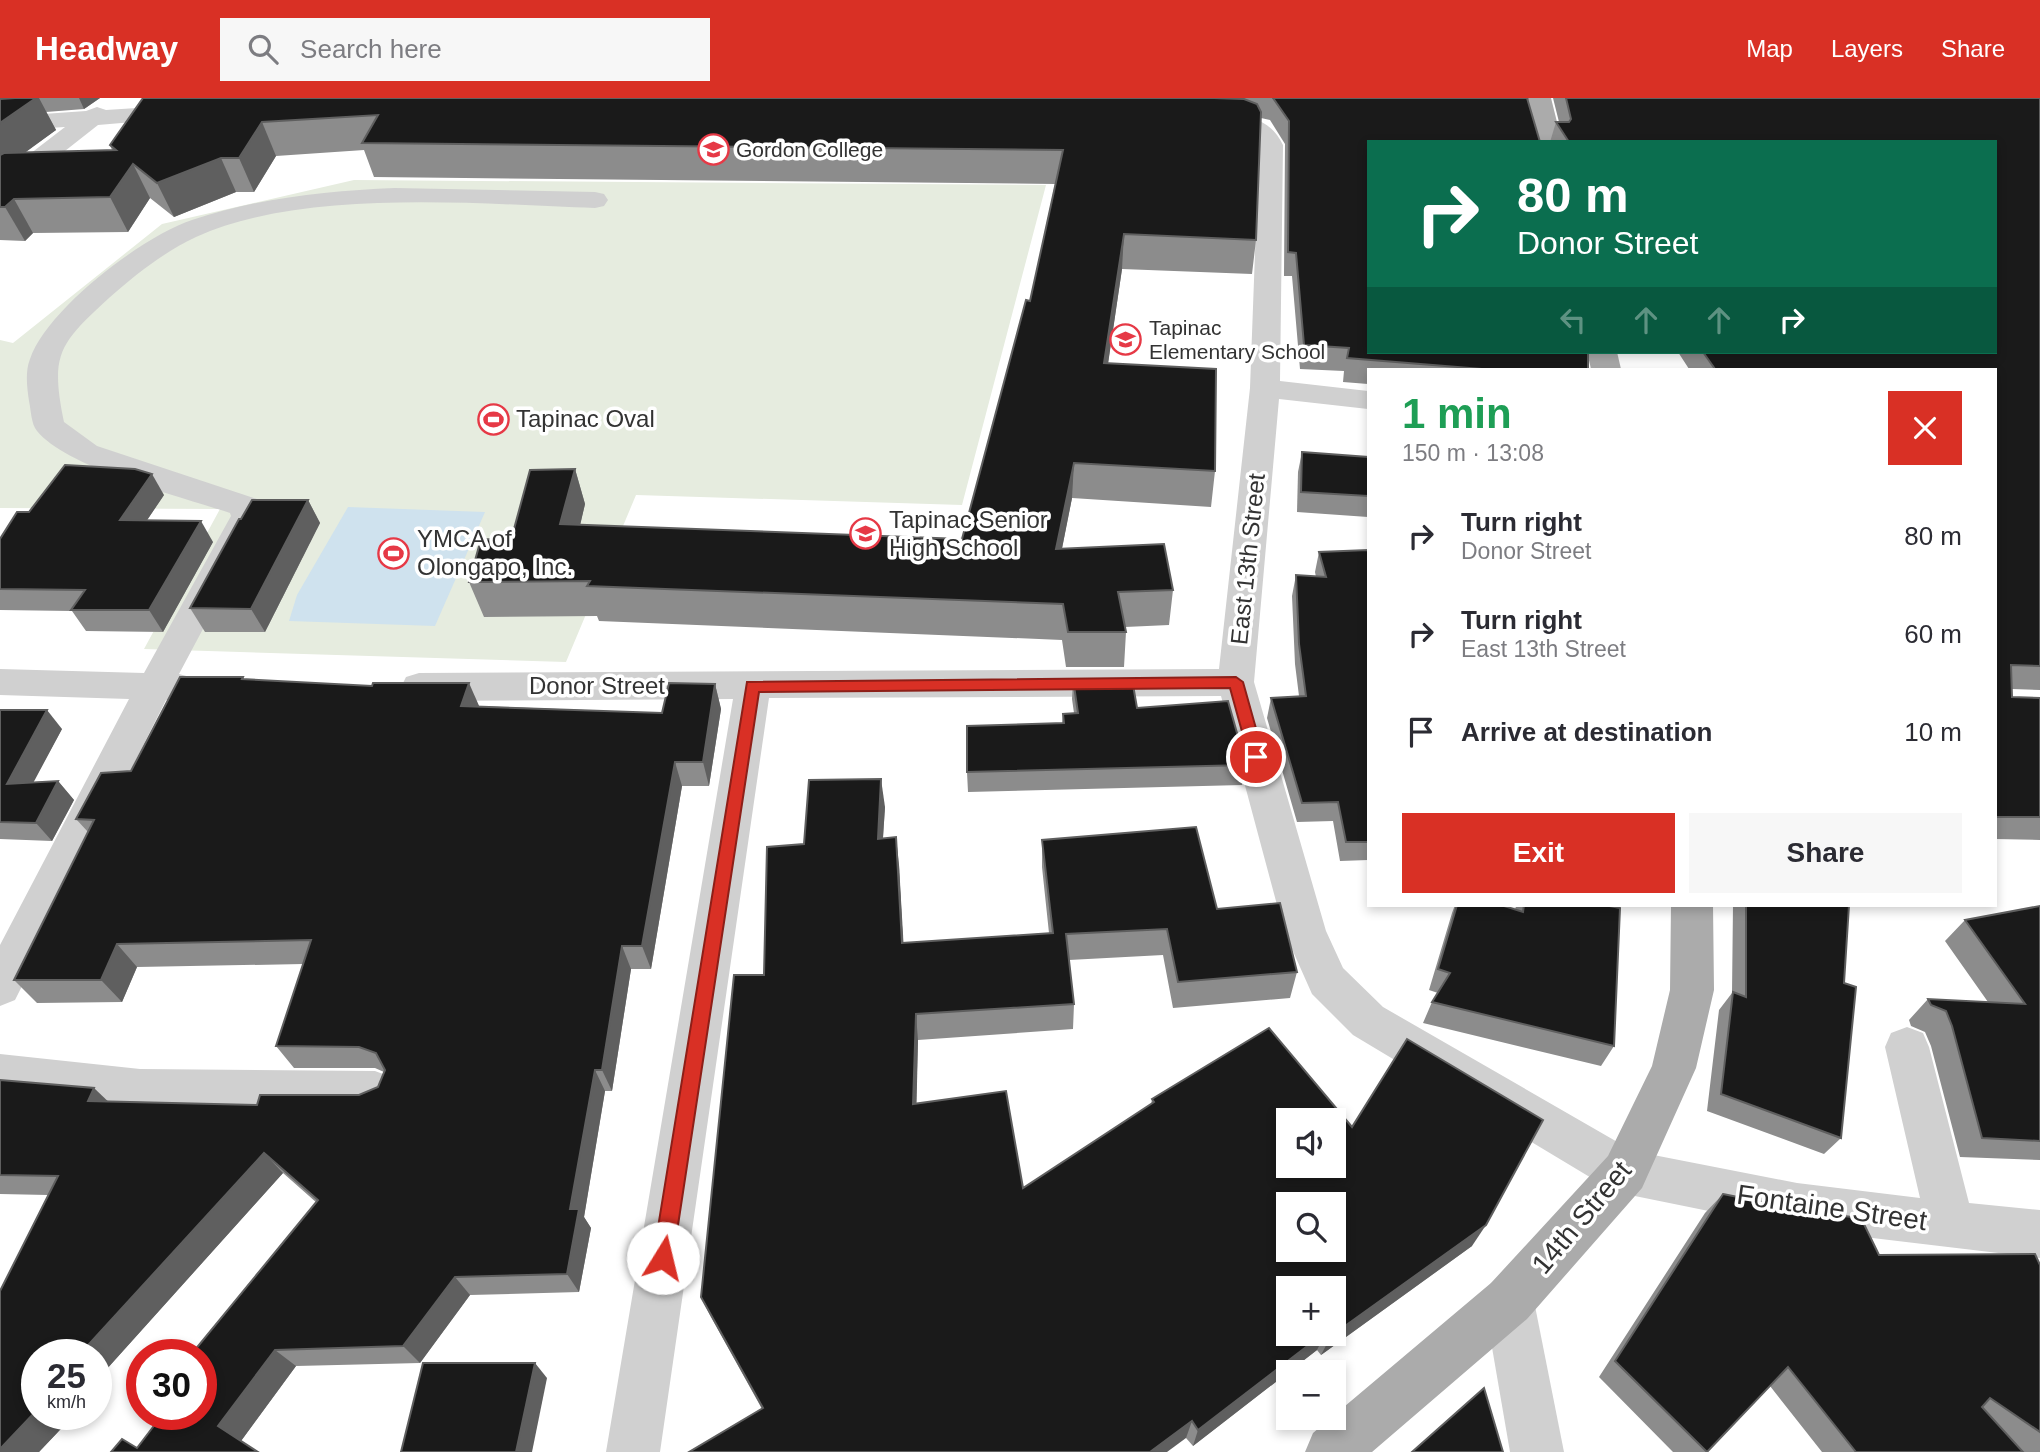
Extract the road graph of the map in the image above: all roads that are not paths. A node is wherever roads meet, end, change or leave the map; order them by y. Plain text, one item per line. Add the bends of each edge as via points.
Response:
1 (117, 98) edge
2 (1539, 98) edge
3 (203, 111) edge
4 (93, 117) junction
5 (1185, 121) edge
6 (0, 124) edge
7 (1550, 140) edge
8 (0, 190) edge
9 (595, 200) dead end
10 (1265, 388) junction
11 (1367, 400) edge
12 (0, 682) edge
13 (1236, 682) junction
14 (752, 686) junction
15 (154, 687) junction
16 (210, 687) edge
17 (391, 687) edge
18 (1692, 907) edge
19 (0, 987) edge
20 (1907, 1047) dead end
21 (0, 1074) edge
22 (375, 1092) edge
23 (1625, 1172) junction
24 (1951, 1224) junction
25 (2040, 1234) edge
26 (1509, 1301) junction
27 (633, 1452) edge
28 (1332, 1452) edge
29 (1537, 1452) edge

1 - 4 street
2 - 7 main road
3 - 4 street
4 - 6 street
4 - 8 street
5 - 10 street, East 13th Street via 1241,123 1262,129 1271,145
9 - 15 street via 373,197 290,203 198,227 127,267 83,307 47,350 42,371 49,426 86,453 245,507 247,516
10 - 11 street
10 - 13 street, East 13th Street
12 - 15 street
13 - 14 street, Donor Street
13 - 23 street, East 13th Street via 1305,930 1327,981 1368,1021
14 - 17 street, Donor Street
14 - 27 street
15 - 16 street
15 - 19 street
18 - 23 main road, 14th Street via 1692,990 1674,1068
20 - 24 street
21 - 22 street via 58,1084 192,1093
23 - 24 street, Fontaine Street via 1797,1206
23 - 26 main road, 14th Street
24 - 25 street, Fontaine Street
26 - 28 main road, 14th Street
26 - 29 street

